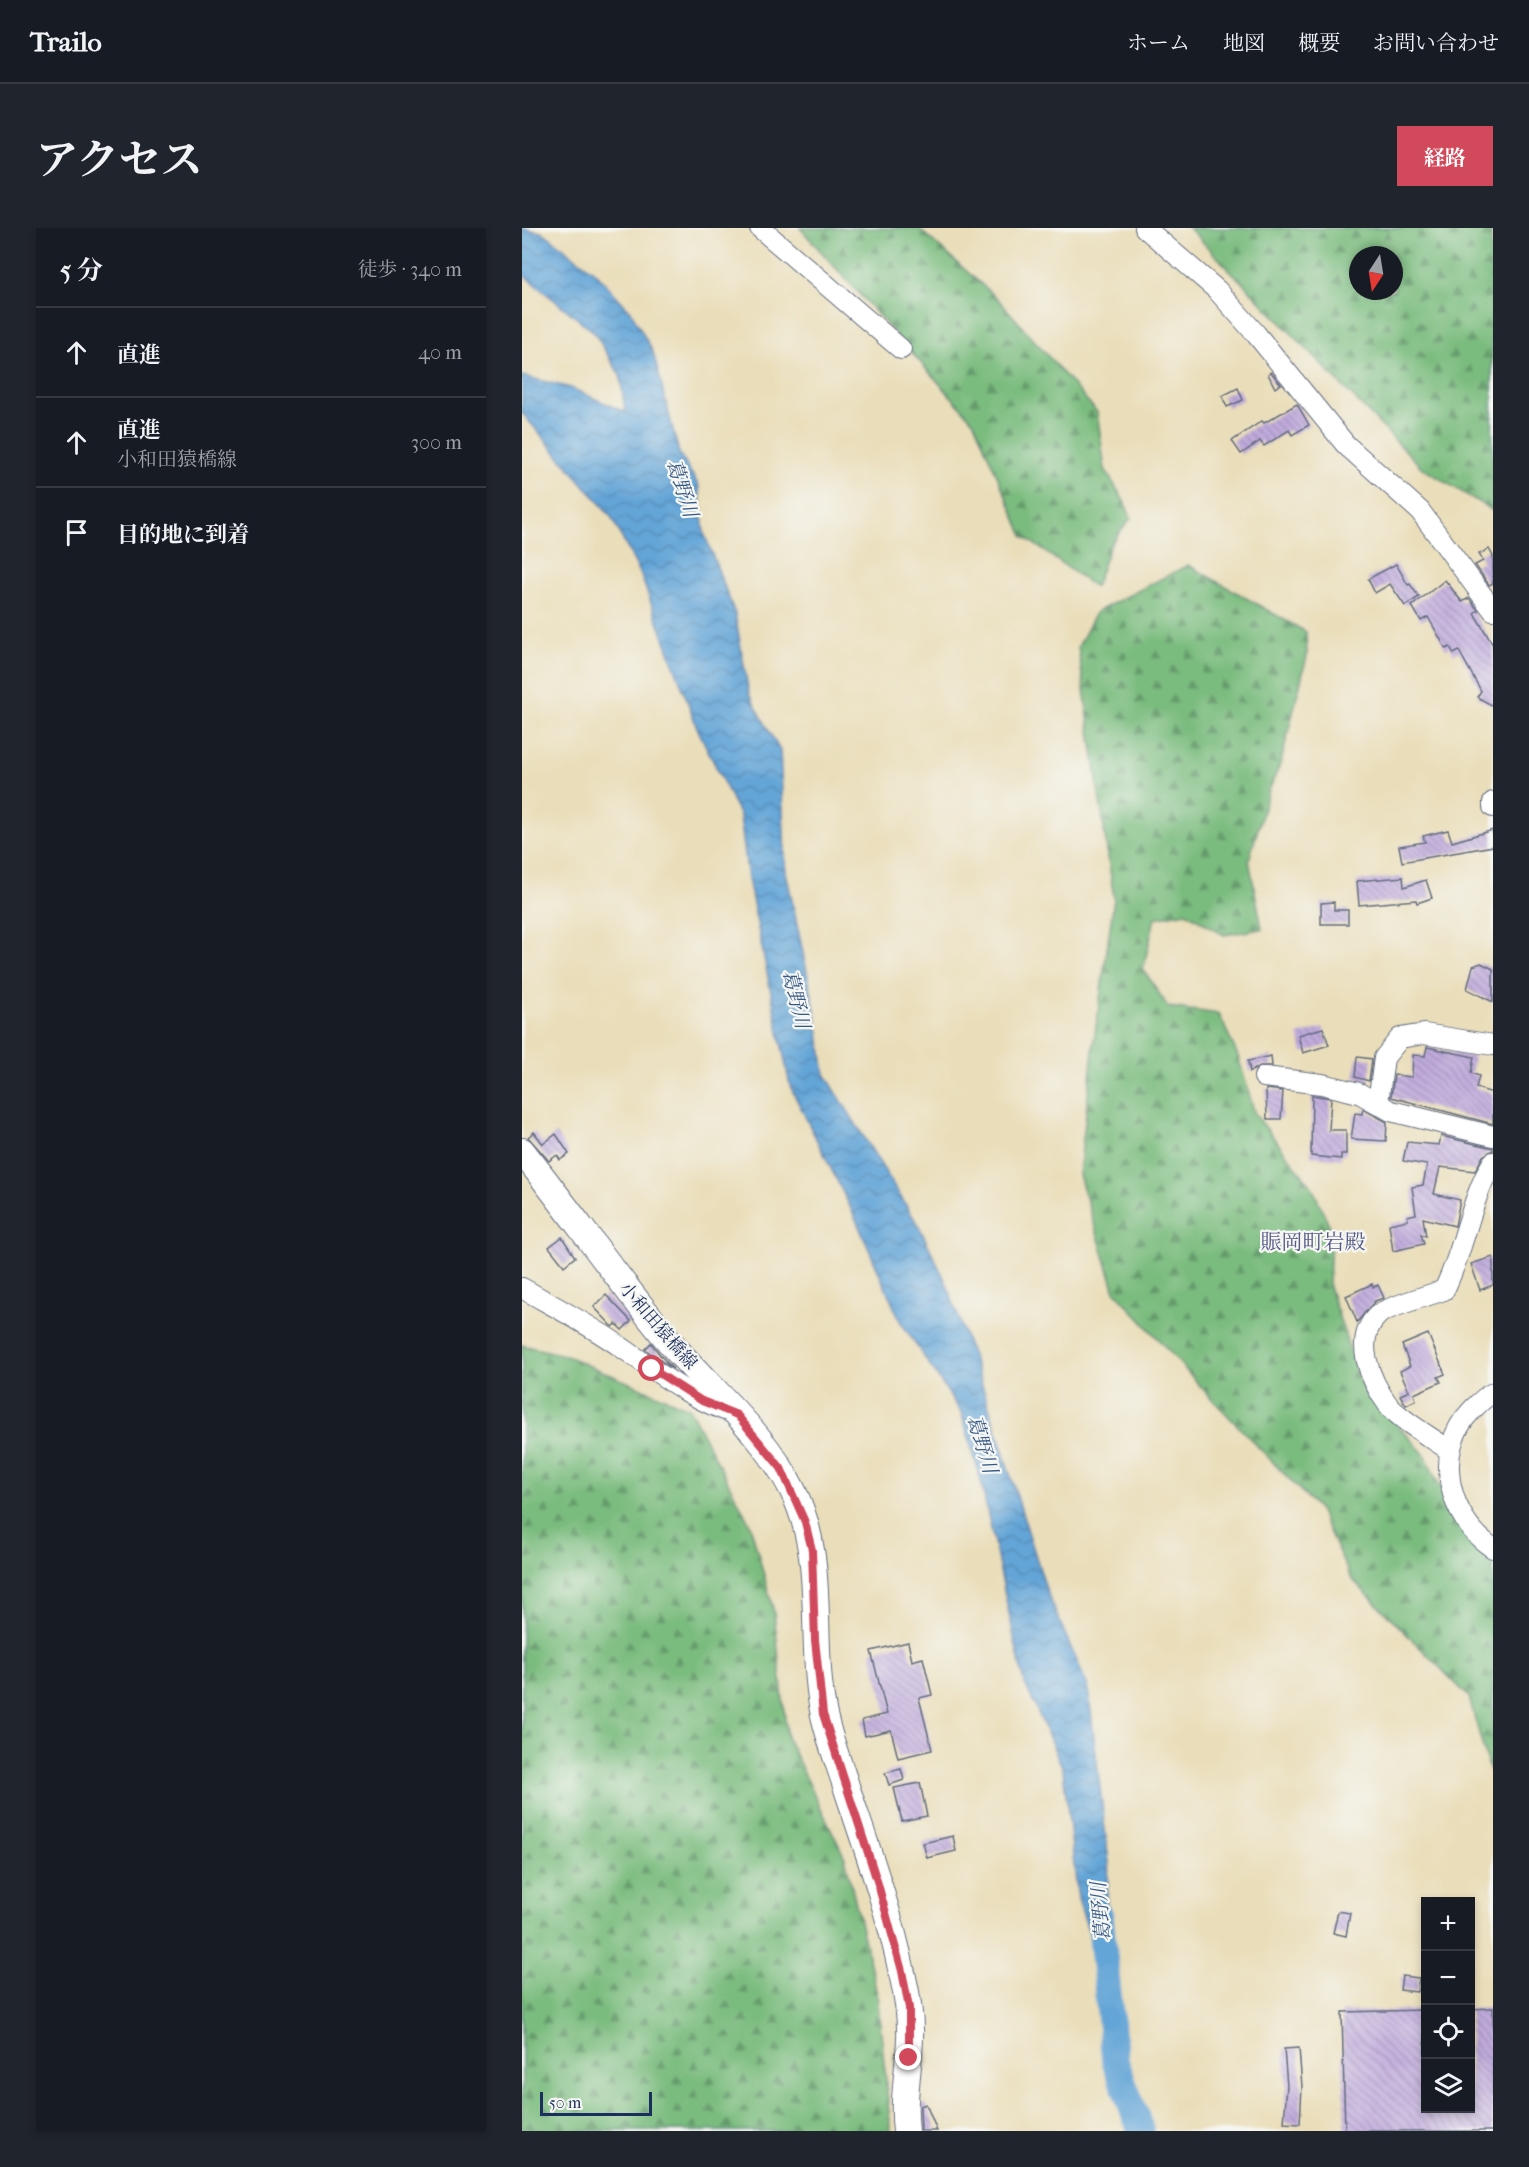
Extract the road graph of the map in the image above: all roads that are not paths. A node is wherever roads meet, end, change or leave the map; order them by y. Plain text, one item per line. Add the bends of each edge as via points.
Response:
1 (760, 228) edge
2 (1145, 228) edge
3 (901, 349) dead end
4 (1493, 610) edge
5 (1493, 802) edge
6 (1493, 807) edge
7 (1493, 1046) edge
8 (1264, 1077) dead end
9 (1378, 1102) junction
10 (1493, 1136) edge
11 (522, 1151) edge
12 (1493, 1162) edge
13 (522, 1288) edge
14 (1493, 1393) edge
15 (737, 1415) junction
16 (1449, 1450) junction
17 (1493, 1548) edge
18 (906, 2131) edge

1 - 3 street
2 - 4 street via 1217,290 1346,444 1420,511
5 - 6 street
7 - 9 street via 1424,1034 1400,1038 1384,1058
8 - 9 street via 1322,1084
9 - 10 street via 1391,1111
11 - 15 main road, 小和田猿橋線 via 614,1274
12 - 16 street via 1473,1203 1457,1265 1444,1290 1380,1314 1366,1338 1365,1357 1390,1407
13 - 15 street via 606,1337 682,1389
14 - 16 street via 1463,1420
15 - 18 main road, 小和田猿橋線 via 781,1468 805,1522 812,1550 815,1640 823,1714 878,1884 909,2008
16 - 17 street via 1453,1494 1465,1521

